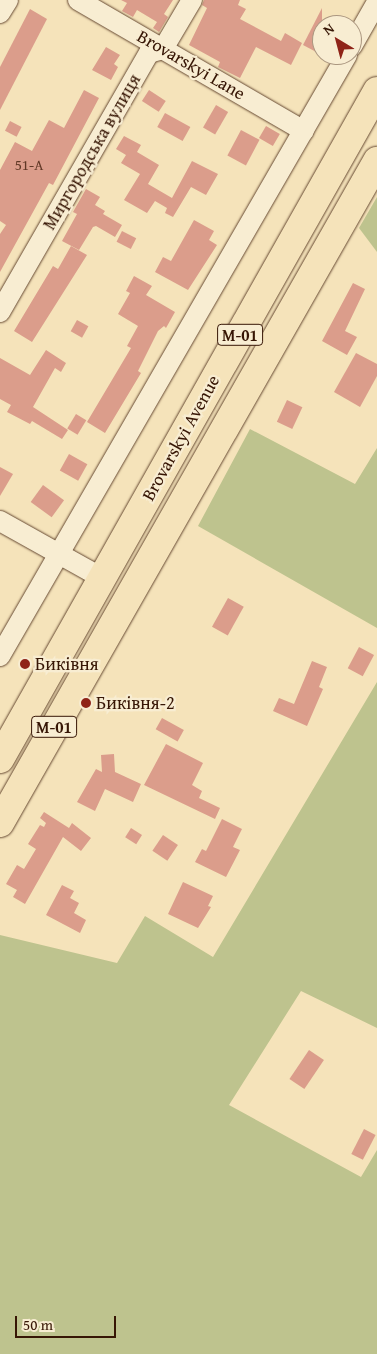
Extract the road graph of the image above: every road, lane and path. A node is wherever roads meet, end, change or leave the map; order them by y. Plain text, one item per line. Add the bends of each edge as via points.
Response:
1 (8, 0) edge
2 (78, 0) edge
3 (192, 0) edge
4 (377, 2) edge
5 (0, 13) edge
6 (362, 28) edge
7 (163, 49) junction
8 (341, 65) edge
9 (377, 92) edge
10 (304, 131) junction
11 (377, 161) edge
12 (0, 312) edge
13 (0, 520) edge
14 (59, 553) junction
15 (102, 578) junction
16 (0, 656) edge
17 (0, 759) edge
18 (0, 823) edge

1 - 5 street
2 - 7 street, Brovarskyi Lane
3 - 7 street, Миргородська вулиця
4 - 6 street
7 - 10 street, Brovarskyi Lane
7 - 12 street, Миргородська вулиця via 149,53
8 - 10 street
9 - 15 highway, Brovarskyi Avenue / М-01
10 - 14 street
11 - 18 highway, Brovarskyi Avenue / М-01
13 - 14 street
14 - 15 street
14 - 16 street
15 - 17 highway, Brovarskyi Avenue / М-01

